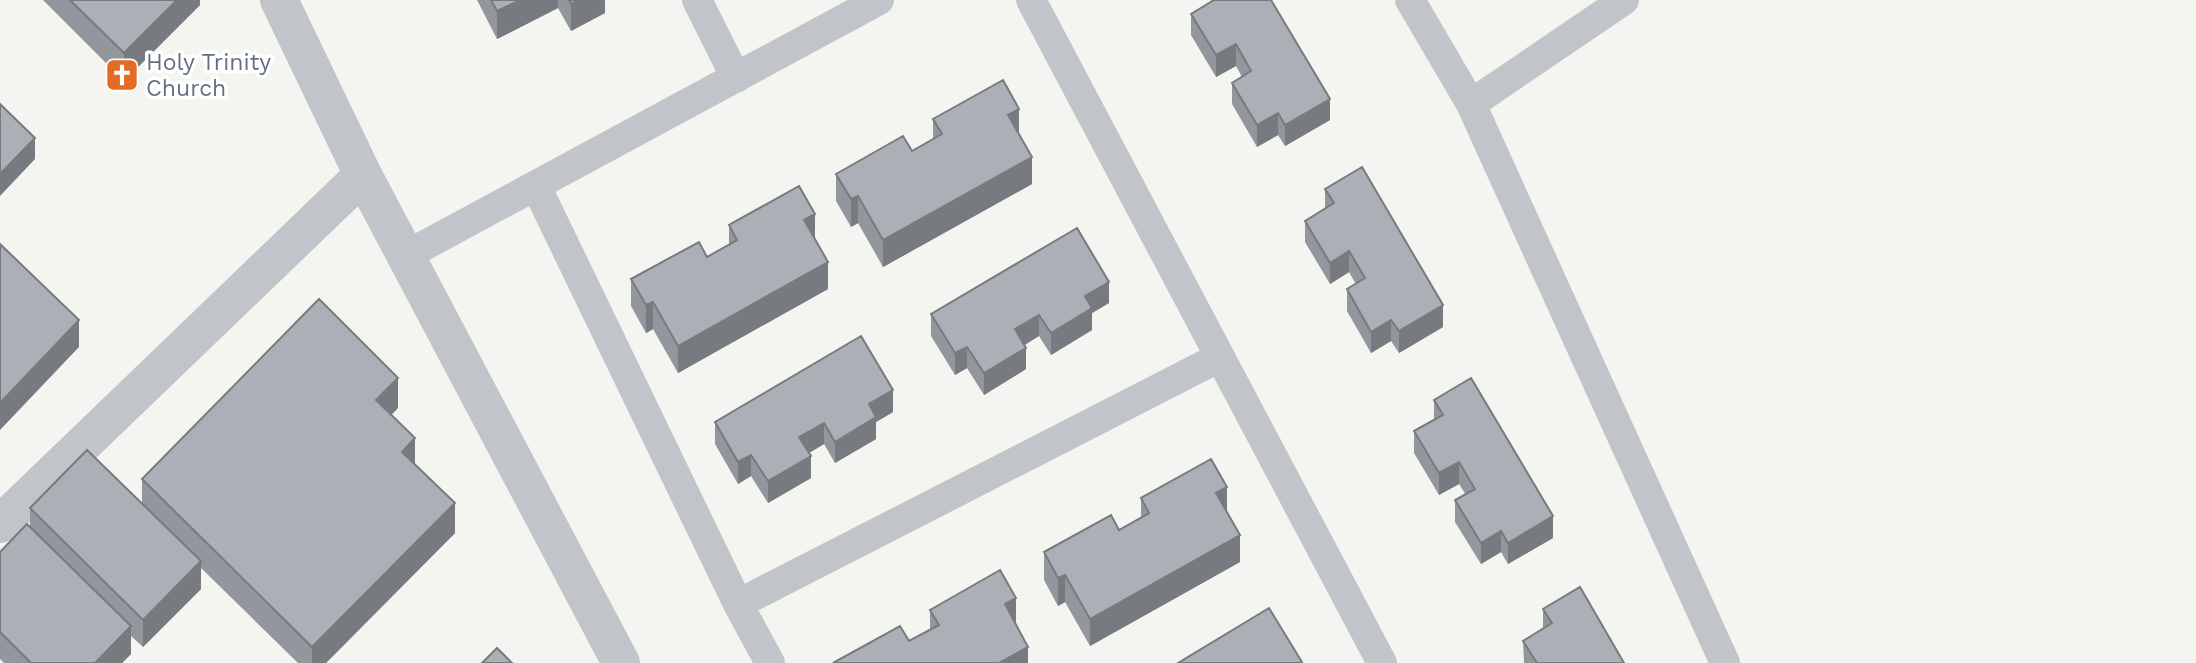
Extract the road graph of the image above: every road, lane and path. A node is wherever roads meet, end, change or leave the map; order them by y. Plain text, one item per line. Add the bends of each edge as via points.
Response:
1 (279, 0) edge
2 (696, 0) edge
3 (879, 0) edge
4 (1031, 0) edge
5 (1410, 0) edge
6 (1623, 0) edge
7 (736, 78) junction
8 (1471, 104) junction
9 (363, 174) junction
10 (536, 186) junction
11 (405, 256) junction
12 (1220, 357) junction
13 (0, 524) edge
14 (738, 604) junction
15 (621, 663) edge
16 (770, 663) edge
17 (1382, 663) edge
18 (1726, 663) edge

1 - 9 street
2 - 7 lane
3 - 7 lane
4 - 12 lane
5 - 8 lane
6 - 8 lane
7 - 10 lane
8 - 18 lane
9 - 11 street
9 - 13 street
10 - 11 lane
10 - 14 lane
11 - 15 street
12 - 14 lane
12 - 17 lane
14 - 16 lane

